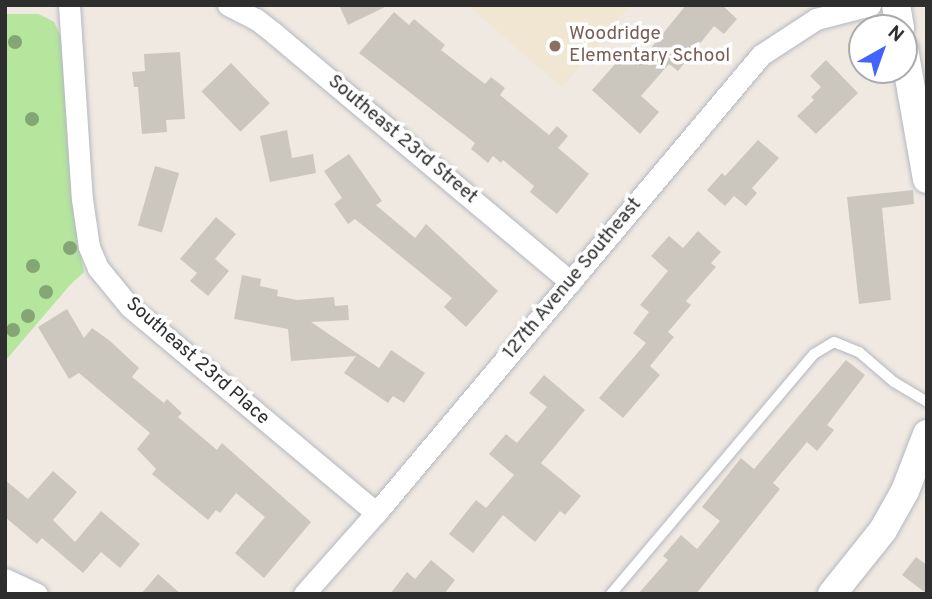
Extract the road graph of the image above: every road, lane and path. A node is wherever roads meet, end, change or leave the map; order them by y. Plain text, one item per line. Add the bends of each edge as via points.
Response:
1 (69, 5) edge
2 (228, 5) edge
3 (870, 5) edge
4 (910, 84) edge
5 (925, 165) edge
6 (571, 282) junction
7 (927, 402) edge
8 (926, 441) edge
9 (376, 513) junction
10 (5, 579) edge
11 (37, 594) edge
12 (304, 594) edge
13 (611, 594) edge
14 (832, 594) edge

1 - 9 street, Southeast 23rd Place via 82,199 89,247 98,268 130,307
2 - 6 street, Southeast 23rd Street via 265,27
3 - 6 street, 127th Avenue Southeast via 816,19 761,55
4 - 5 street
6 - 9 street, 127th Avenue Southeast
7 - 13 lane via 859,352 834,342 814,354
8 - 14 street via 883,530
9 - 12 street, 127th Avenue Southeast
10 - 11 street

